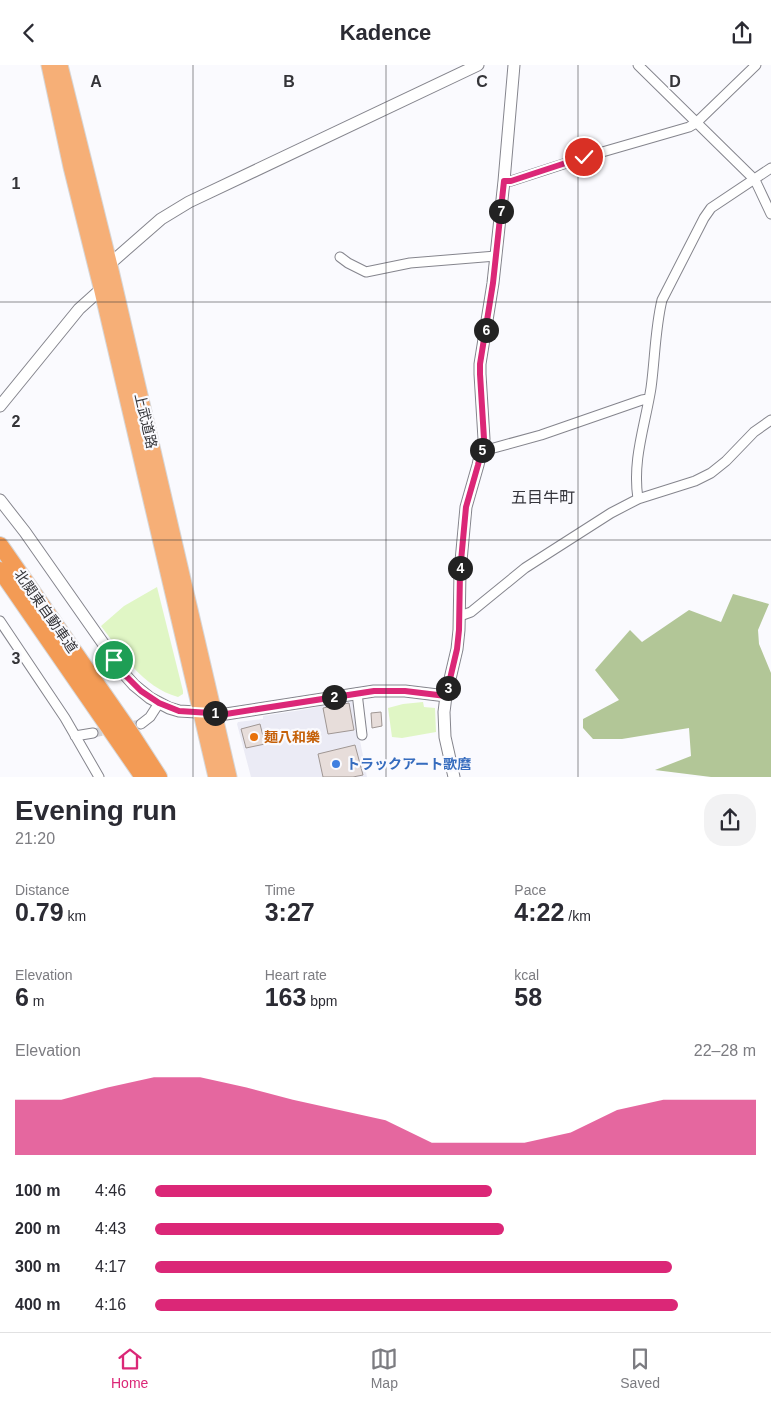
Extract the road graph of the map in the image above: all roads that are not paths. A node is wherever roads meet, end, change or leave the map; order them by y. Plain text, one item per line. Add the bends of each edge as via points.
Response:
1 (49, 65) edge
2 (60, 65) edge
3 (478, 65) edge
4 (514, 65) edge
5 (638, 65) edge
6 (756, 65) edge
7 (696, 123) junction
8 (771, 168) edge
9 (754, 180) junction
10 (504, 181) junction
11 (771, 214) edge
12 (496, 256) junction
13 (340, 257) dead end
14 (110, 266) junction
15 (101, 287) junction
16 (648, 399) junction
17 (0, 406) edge
18 (771, 420) edge
19 (482, 449) junction
20 (638, 499) junction
21 (0, 500) edge
22 (0, 545) edge
23 (0, 570) edge
24 (460, 616) junction
25 (0, 621) edge
26 (357, 693) junction
27 (446, 696) junction
28 (159, 703) junction
29 (207, 712) junction
30 (141, 724) tunnel mouth
31 (93, 733) tunnel mouth
32 (362, 735) dead end
33 (76, 736) junction
34 (99, 777) edge
35 (142, 777) edge
36 (159, 777) edge
37 (216, 777) edge
38 (229, 777) edge
39 (454, 777) edge

1 - 15 highway, 上武道路
2 - 14 highway, 上武道路
3 - 14 street via 175,209
4 - 10 street
5 - 7 street
6 - 7 street
7 - 9 street
7 - 10 street
8 - 9 street
9 - 11 street
9 - 16 street via 707,213 662,300
10 - 12 street
12 - 13 street via 410,263 366,272
12 - 19 street via 480,364
14 - 15 street
14 - 29 highway, 上武道路
15 - 17 street via 79,309
15 - 29 highway, 上武道路
16 - 19 street via 541,435
16 - 20 street via 637,452
18 - 20 street via 711,473
19 - 24 street via 466,507
20 - 24 street via 544,555
21 - 28 street via 126,676
22 - 36 highway, 北関東自動車道
23 - 35 highway, 北関東自動車道
24 - 27 street via 457,649
25 - 33 street
26 - 27 street via 405,691
26 - 29 street via 226,714
26 - 32 street
27 - 39 street via 445,737
28 - 29 street via 179,711
28 - 30 street
29 - 37 highway, 上武道路
29 - 38 highway, 上武道路
31 - 33 street
33 - 34 street

